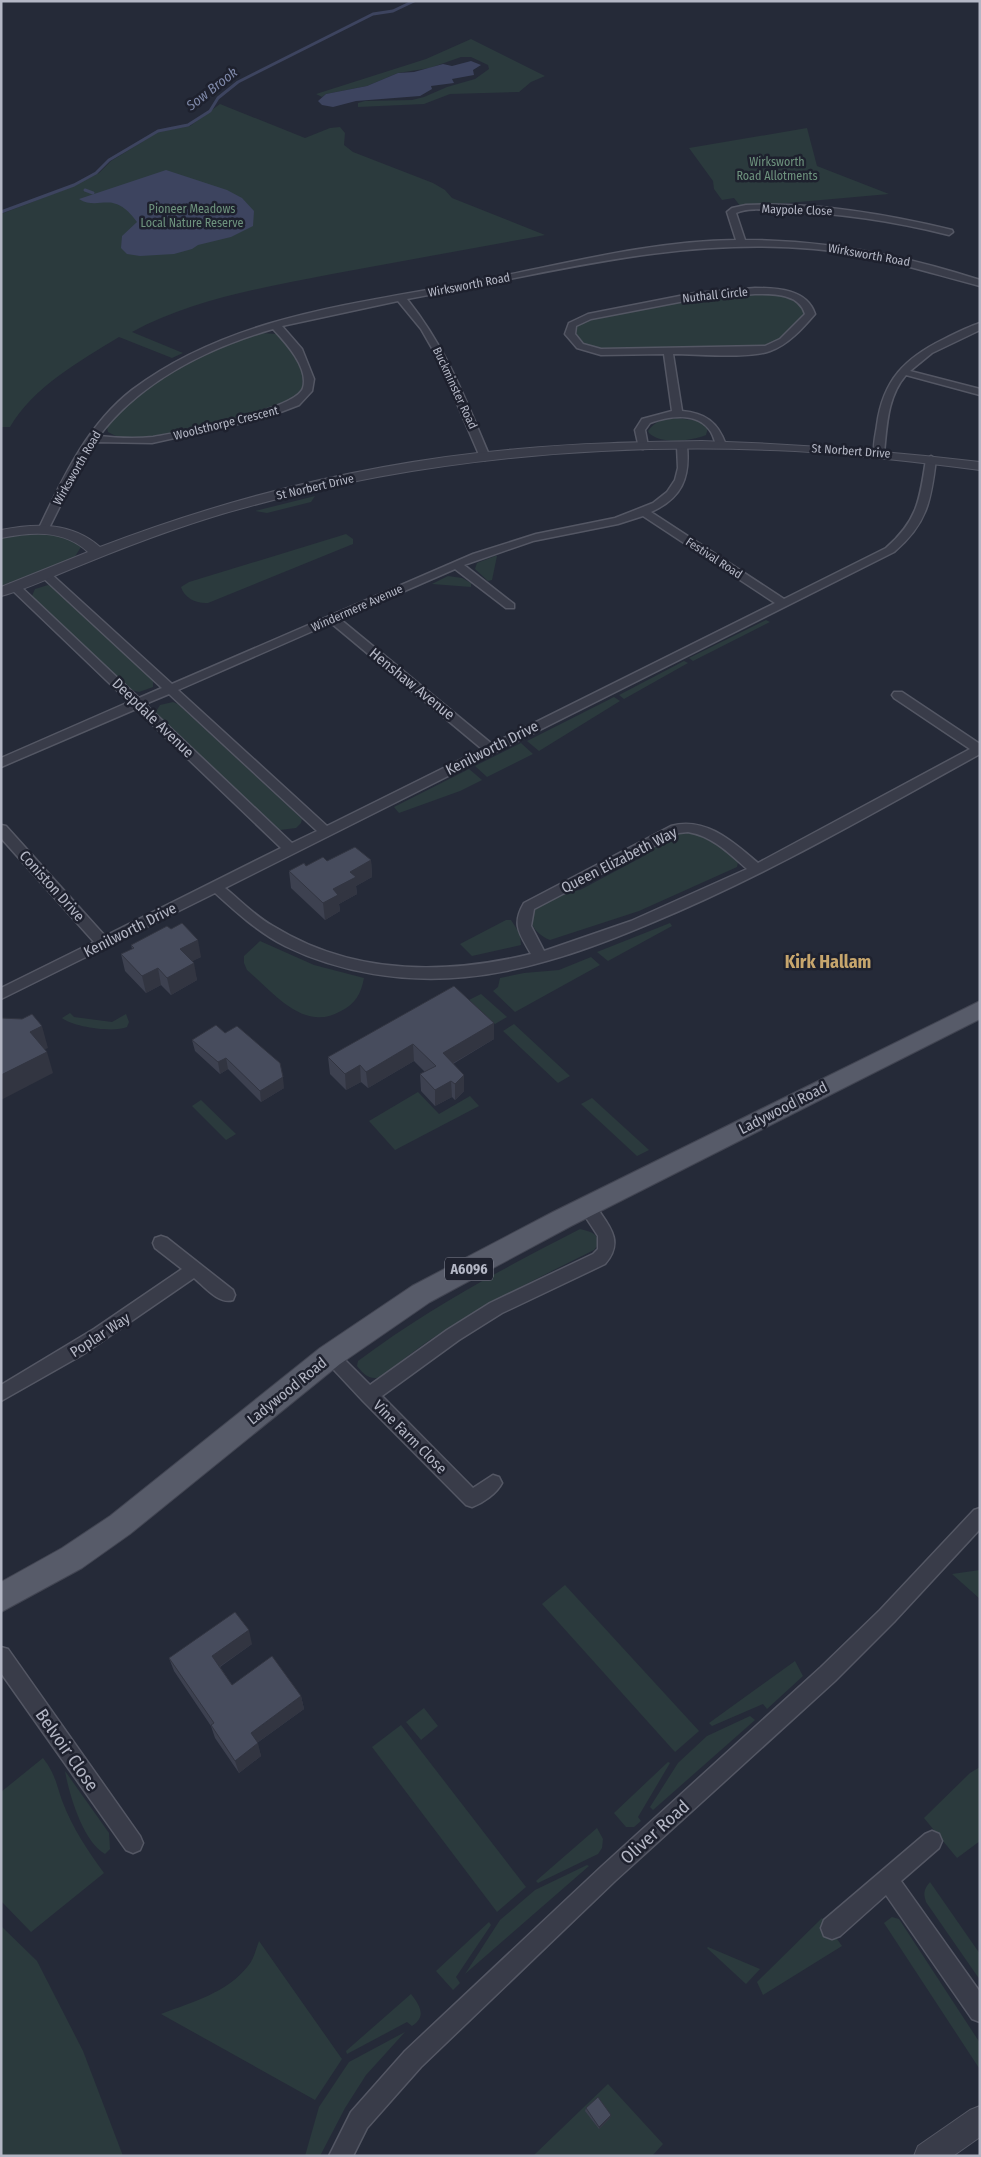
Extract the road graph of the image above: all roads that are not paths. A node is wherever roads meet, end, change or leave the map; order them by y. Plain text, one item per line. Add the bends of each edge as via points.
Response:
1 (949, 232) dead end
2 (742, 243) junction
3 (980, 283) edge
4 (401, 298) junction
5 (275, 325) junction
6 (980, 326) edge
7 (668, 352) junction
8 (904, 372) junction
9 (980, 392) edge
10 (677, 414) junction
11 (92, 439) junction
12 (720, 445) junction
13 (644, 446) junction
14 (682, 446) junction
15 (879, 452) junction
16 (485, 457) junction
17 (931, 459) junction
18 (980, 466) edge
19 (644, 512) junction
20 (44, 528) junction
21 (1, 534) edge
22 (98, 553) junction
23 (456, 564) junction
24 (45, 574) junction
25 (14, 586) junction
26 (1, 592) edge
27 (784, 604) junction
28 (510, 606) dead end
29 (333, 619) junction
30 (171, 689) junction
31 (898, 694) dead end
32 (138, 704) junction
33 (490, 749) junction
34 (979, 749) edge
35 (1, 763) edge
36 (1, 829) edge
37 (327, 833) junction
38 (292, 850) junction
39 (757, 870) junction
40 (216, 887) junction
41 (103, 943) junction
42 (540, 957) junction
43 (1, 994) edge
44 (980, 1009) edge
45 (587, 1207) junction
46 (161, 1243) dead end
47 (194, 1269) junction
48 (227, 1295) dead end
49 (330, 1356) junction
50 (1, 1394) edge
51 (369, 1396) junction
52 (493, 1483) dead end
53 (980, 1516) edge
54 (1, 1598) edge
55 (1, 1656) edge
56 (932, 1841) dead end
57 (133, 1843) dead end
58 (887, 1880) junction
59 (832, 1928) dead end
60 (980, 2012) edge
61 (980, 2120) edge
62 (340, 2156) edge
63 (928, 2156) edge

1 - 2 street, Maypole Close via 898,217 834,211 735,209 731,212
2 - 3 street, Wirksworth Road via 859,251
2 - 4 street, Wirksworth Road via 677,246 624,254
4 - 5 street, Wirksworth Road
4 - 16 street, Buckminster Road via 425,328 446,363
5 - 11 street, Wirksworth Road via 222,343 171,368 124,401
5 - 11 street, Woolsthorpe Crescent via 297,349 309,378 308,391 295,403 261,416 152,440
6 - 8 street via 932,350
7 - 7 street, Nuthall Circle via 592,350 576,343 571,338 570,329 575,322 588,317 715,294 783,293 803,301 809,310 807,317 776,346 744,351
7 - 10 street
8 - 9 street
8 - 15 street via 886,403
10 - 12 street via 710,422 717,430
10 - 13 street via 646,421 640,430
11 - 20 street, Wirksworth Road
12 - 14 street, St Norbert Drive
12 - 15 street, St Norbert Drive
13 - 14 street, St Norbert Drive
13 - 16 street, St Norbert Drive
14 - 19 street, Windermere Avenue via 684,467 679,483 665,500
15 - 17 street, St Norbert Drive
16 - 22 street, St Norbert Drive via 306,488 242,504
17 - 18 street, St Norbert Drive
17 - 27 street, Kenilworth Drive via 918,521 902,541
19 - 23 street, Windermere Avenue via 532,538
19 - 27 street, Festival Road
20 - 21 street
20 - 22 street via 80,537
22 - 24 street, St Norbert Drive
23 - 28 street
23 - 29 street, Windermere Avenue
24 - 25 street, St Norbert Drive
24 - 30 street
25 - 26 street, St Norbert Drive
25 - 32 street, Deepdale Avenue
27 - 33 street, Kenilworth Drive
29 - 30 street, Windermere Avenue
29 - 33 street, Henshaw Avenue
30 - 32 street, Windermere Avenue
30 - 37 street
31 - 34 street
32 - 35 street, Windermere Avenue
32 - 38 street, Deepdale Avenue
33 - 37 street, Kenilworth Drive
34 - 39 street
36 - 41 street, Coniston Drive
37 - 38 street, Kenilworth Drive
38 - 40 street, Kenilworth Drive
39 - 42 street via 672,910
39 - 42 street, Queen Elizabeth Way via 706,831 691,827 676,829 529,906 523,915 523,926
40 - 41 street, Kenilworth Drive
40 - 42 street via 267,930 288,941 328,958 373,968 424,973 465,972
41 - 43 street, Kenilworth Drive
44 - 45 main road, Ladywood Road / A6096
45 - 49 main road, Ladywood Road / A6096 via 421,1294
45 - 51 street via 606,1236 606,1251 599,1259 482,1316
46 - 47 street
47 - 48 street
47 - 50 street, Poplar Way via 119,1323
49 - 51 street, Vine Farm Close
49 - 54 main road, Ladywood Road / A6096 via 120,1525 72,1558
51 - 52 street, Vine Farm Close via 472,1499
53 - 62 street, Oliver Road via 828,1674 608,1874 413,2059 359,2120
55 - 57 street, Belvoir Close
56 - 58 street
58 - 59 street
58 - 60 street
61 - 63 street

